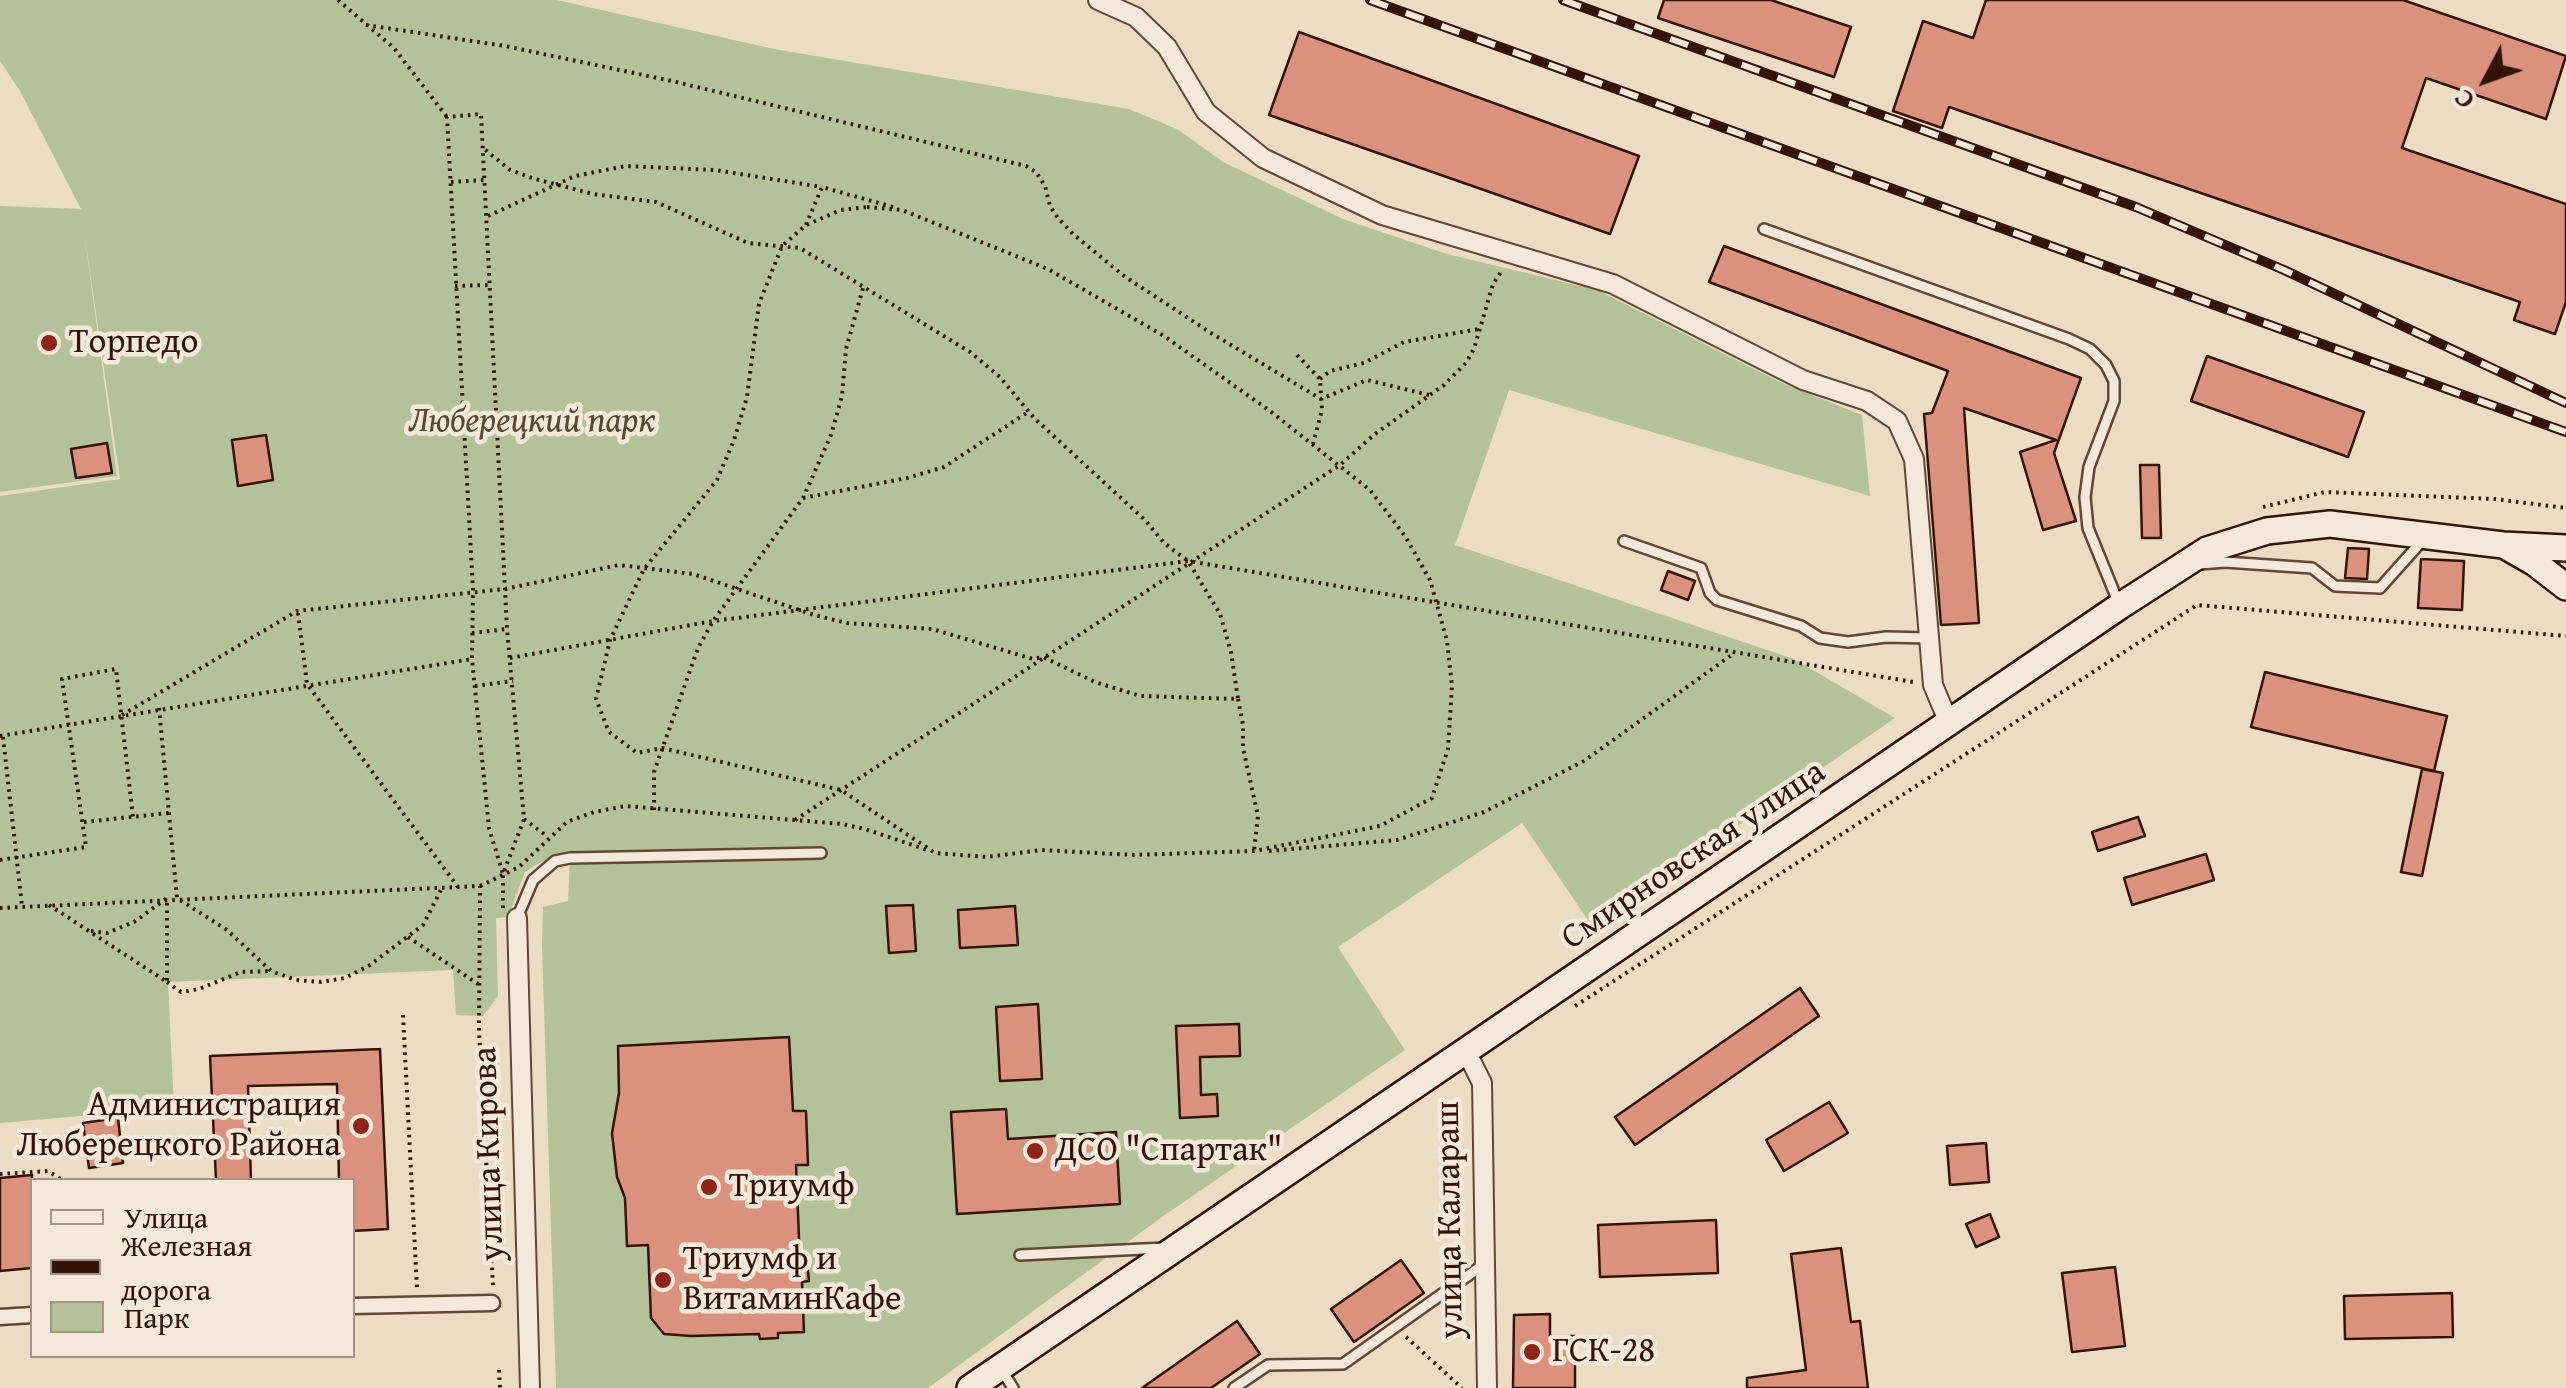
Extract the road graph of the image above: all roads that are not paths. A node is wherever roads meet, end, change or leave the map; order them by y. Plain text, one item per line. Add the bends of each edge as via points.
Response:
1 (1098, 0) edge
2 (1764, 230) dead end
3 (2427, 535) junction
4 (1624, 542) dead end
5 (2503, 545) junction
6 (2566, 548) edge
7 (2182, 566) junction
8 (2566, 587) edge
9 (2120, 606) junction
10 (1930, 638) junction
11 (1949, 723) junction
12 (822, 853) dead end
13 (517, 918) joint
14 (1468, 1052) junction
15 (1177, 1247) junction
16 (1020, 1255) dead end
17 (1486, 1264) junction
18 (492, 1303) dead end
19 (355, 1306) edge
20 (30, 1315) edge
21 (0, 1317) edge
22 (1006, 1378) edge
23 (530, 1388) edge
24 (970, 1388) edge
25 (1234, 1388) edge
26 (1487, 1388) edge

1 - 10 street via 1136,18 1167,47 1206,112 1263,158 1382,215 1614,284 1896,421 1914,459
2 - 9 lane via 2069,340 2106,365 2114,401 2085,497 2088,528
3 - 5 main road, Смирновская улица
3 - 7 main road, Смирновская улица via 2330,524 2267,531 2207,550
3 - 7 lane via 2380,588 2335,586 2312,568
4 - 10 lane via 1701,568 1717,600 1820,638
5 - 6 main road, Смирновская улица
5 - 8 main road, Смирновская улица
7 - 9 main road, Смирновская улица
9 - 11 main road, Смирновская улица
10 - 11 street via 1933,685
11 - 14 main road, Смирновская улица
12 - 13 lane via 554,861 532,880
13 - 23 street, улица Кирова
14 - 15 main road, Смирновская улица
14 - 17 street, улица Калараш via 1482,1084
15 - 16 lane
15 - 22 main road, Смирновская улица
17 - 25 lane via 1343,1364 1268,1365
17 - 26 street, улица Калараш
18 - 19 street
20 - 21 street
22 - 24 main road, Смирновская улица

